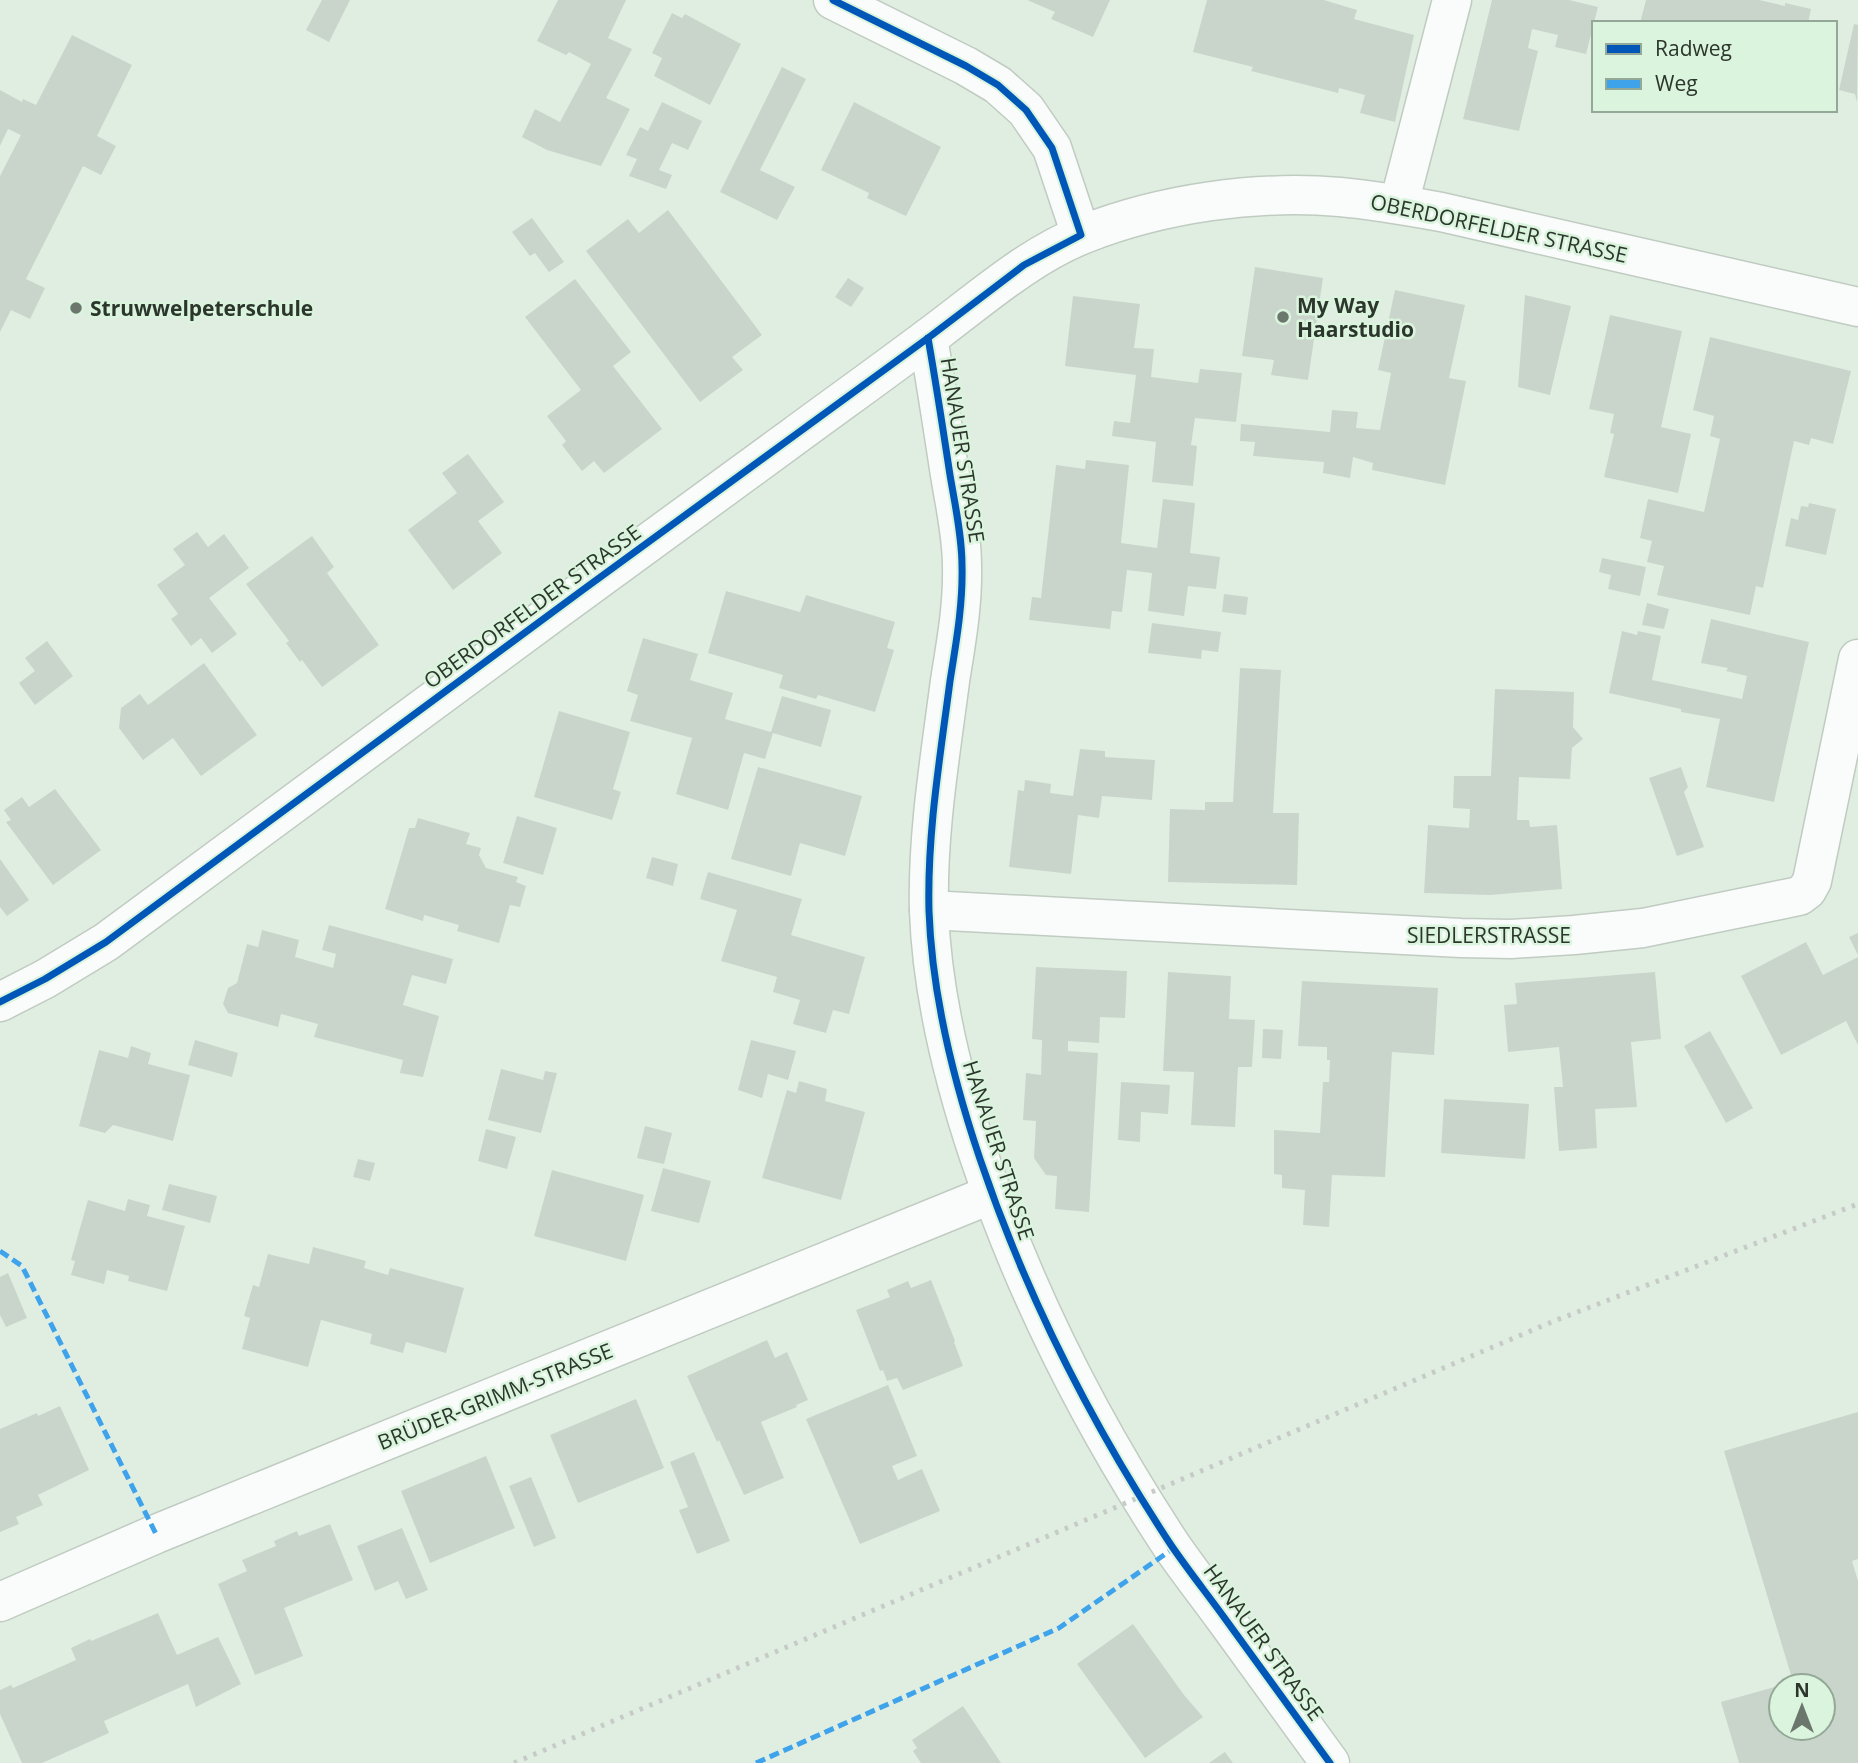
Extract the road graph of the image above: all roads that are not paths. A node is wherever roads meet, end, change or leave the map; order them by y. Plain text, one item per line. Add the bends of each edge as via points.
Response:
1 (833, 0) edge
2 (1452, 0) edge
3 (1399, 204) junction
4 (1081, 235) junction
5 (1858, 307) edge
6 (928, 338) junction
7 (1858, 659) edge
8 (929, 910) junction
9 (0, 1002) edge
10 (992, 1194) junction
11 (0, 1602) edge
12 (1330, 1763) edge

1 - 4 street via 966,66 998,85 1026,110 1052,149
2 - 3 street
3 - 4 street, OBERDORFELDER STRASSE via 1340,197 1243,197 1144,214
3 - 5 street, OBERDORFELDER STRASSE
4 - 6 street, OBERDORFELDER STRASSE via 1024,265
6 - 8 street, HANAUER STRASSE via 962,565 935,789
6 - 9 street, OBERDORFELDER STRASSE via 106,942
7 - 8 street, SIEDLERSTRASSE via 1812,881 1799,896 1643,928 1511,939
8 - 10 street, HANAUER STRASSE via 939,1006 968,1125
10 - 11 street, BRÜDER-GRIMM-STRASSE via 156,1534
10 - 12 street, HANAUER STRASSE via 1065,1363 1141,1498

